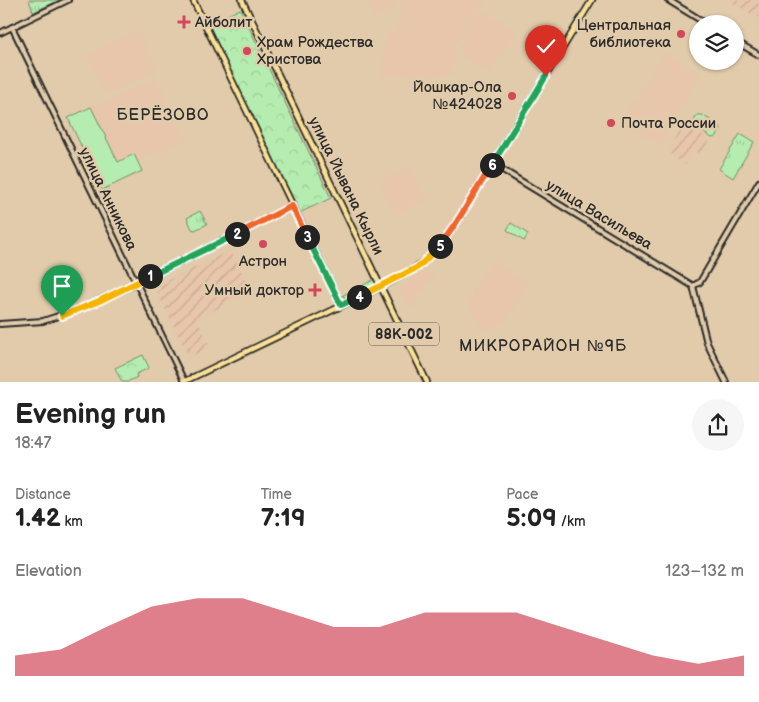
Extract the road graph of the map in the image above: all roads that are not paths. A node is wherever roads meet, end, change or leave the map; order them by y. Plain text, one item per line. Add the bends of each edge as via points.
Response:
1 (68, 0) edge
2 (193, 0) edge
3 (242, 0) edge
4 (592, 0) edge
5 (668, 0) edge
6 (692, 15) edge
7 (12, 27) junction
8 (0, 33) edge
9 (744, 46) edge
10 (759, 55) edge
11 (492, 164) junction
12 (759, 182) edge
13 (292, 206) junction
14 (137, 283) junction
15 (693, 286) junction
16 (381, 287) junction
17 (341, 305) junction
18 (0, 324) edge
19 (184, 382) edge
20 (427, 382) edge
21 (726, 382) edge

1 - 7 street
2 - 13 main road
3 - 16 main road, улица Йывана Кырли
4 - 11 main road
5 - 6 street
7 - 8 street
7 - 14 street, улица Анникова
9 - 10 street
11 - 15 street, улица Васильева
11 - 16 main road via 435,252 418,267
12 - 15 street via 700,282
13 - 14 street
13 - 17 main road
14 - 18 street via 51,319
14 - 19 street, улица Анникова
15 - 21 street via 707,343
16 - 17 main road
16 - 20 main road, улица Йывана Кырли / 88К-002
17 - 19 main road

